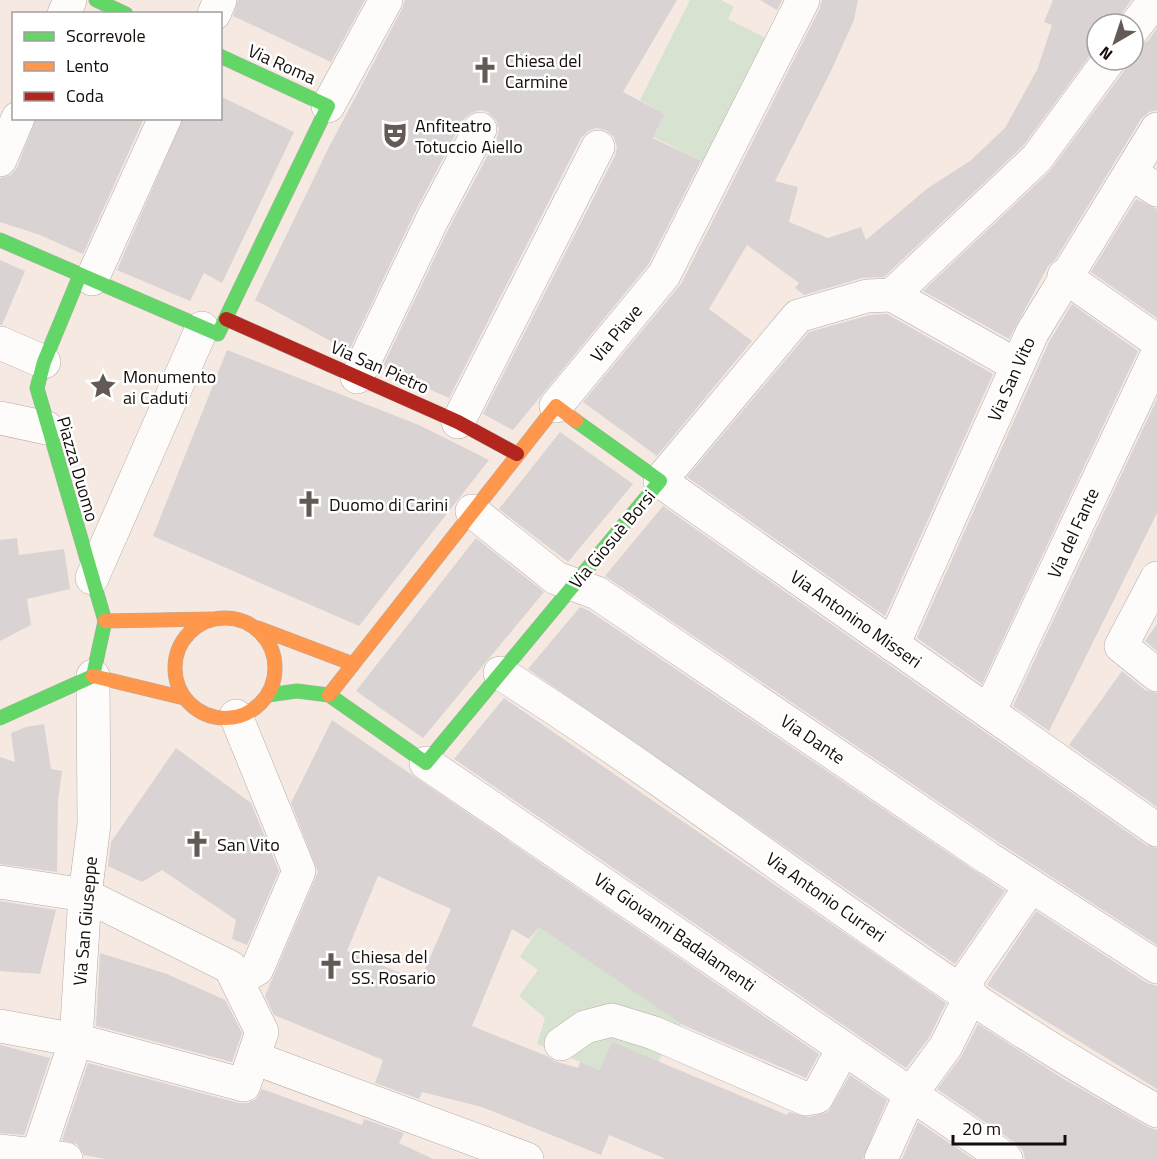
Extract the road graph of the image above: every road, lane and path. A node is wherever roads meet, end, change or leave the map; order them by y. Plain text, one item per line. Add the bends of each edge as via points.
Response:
1 (96, 0) edge
2 (386, 0) edge
3 (803, 0) edge
4 (1155, 0) edge
5 (122, 12) edge
6 (1145, 13) edge
7 (222, 57) edge
8 (1100, 72) edge
9 (328, 106) junction
10 (17, 120) edge
11 (164, 120) edge
12 (480, 129) dead end
13 (1157, 129) edge
14 (598, 147) dead end
15 (0, 160) edge
16 (1144, 182) edge
17 (0, 240) edge
18 (1064, 276) junction
19 (86, 277) junction
20 (892, 295) junction
21 (215, 327) junction
22 (1157, 342) edge
23 (20, 352) edge
24 (1157, 355) edge
25 (1016, 365) junction
26 (357, 377) junction
27 (556, 406) junction
28 (0, 418) edge
29 (458, 422) junction
30 (47, 428) junction
31 (517, 454) junction
32 (660, 481) junction
33 (472, 512) junction
34 (92, 578) junction
35 (1157, 578) edge
36 (574, 584) junction
37 (211, 619) junction
38 (105, 621) junction
39 (258, 628) junction
40 (894, 645) junction
41 (353, 664) junction
42 (500, 673) junction
43 (1157, 675) edge
44 (93, 676) junction
45 (268, 695) junction
46 (329, 695) junction
47 (184, 698) junction
48 (989, 712) junction
49 (236, 716) junction
50 (0, 718) edge
51 (426, 763) junction
52 (1157, 830) edge
53 (0, 882) edge
54 (1031, 886) junction
55 (86, 895) junction
56 (1157, 967) edge
57 (237, 980) junction
58 (966, 992) junction
59 (0, 1026) edge
60 (76, 1040) junction
61 (561, 1044) dead end
62 (843, 1049) junction
63 (254, 1058) junction
64 (910, 1095) junction
65 (1157, 1111) edge
66 (0, 1151) edge
67 (506, 1155) edge
68 (46, 1158) edge
69 (881, 1159) edge
70 (1005, 1159) edge

1 - 5 street
2 - 9 street
3 - 27 street, Via Piave via 664,275
4 - 6 street
7 - 9 street, Via Roma
8 - 20 street via 1037,158
9 - 21 street
10 - 15 street
11 - 19 street
12 - 26 street
13 - 16 street, Via San Vito
14 - 29 street
16 - 18 street, Via San Vito
17 - 19 street, Via San Pietro
18 - 22 street
18 - 25 street, Via San Vito
19 - 21 street, Via San Pietro
19 - 23 street, Piazza Duomo
20 - 25 street
20 - 32 street, Via Giosuè Borsi via 867,296 798,316
21 - 26 street, Via San Pietro
21 - 34 street
23 - 30 street, Piazza Duomo via 37,388
24 - 48 street, Via del Fante
25 - 40 street, Via San Vito
26 - 29 street, Via San Pietro
27 - 31 street, Via Piave
27 - 32 street, Via Antonino Misseri
28 - 30 street
29 - 31 street, Via San Pietro
30 - 34 street, Piazza Duomo
31 - 33 street, Via Piave
32 - 36 street, Via Giosuè Borsi
32 - 40 street, Via Antonino Misseri
33 - 36 street, Via Dante via 556,578
33 - 41 street, Via Piave
34 - 38 street, Piazza Duomo
35 - 43 street via 1121,646
36 - 42 street, Via Giosuè Borsi
36 - 54 street, Via Dante via 597,593
37 - 38 street
37 - 39 street via 236,618
37 - 47 street via 190,630 177,651 175,675
38 - 44 street, Piazza Duomo
39 - 41 street
39 - 45 street via 272,648 276,672
40 - 48 street, Via Antonino Misseri
41 - 46 street, Via Piave
42 - 51 street, Via Giosuè Borsi
42 - 58 street, Via Antonio Curreri
44 - 47 street
44 - 50 street
44 - 55 street, Via San Giuseppe via 94,824
45 - 46 street via 297,691
45 - 49 street via 250,712
46 - 51 street, Via Giovanni Badalamenti
47 - 49 street via 203,713 227,719
48 - 52 street, Via Antonino Misseri
49 - 57 street via 299,871 257,969
51 - 62 street, Via Giovanni Badalamenti
53 - 55 street
54 - 56 street, Via Dante
54 - 58 street
55 - 57 street via 230,967
55 - 60 street, Via San Giuseppe
57 - 63 street via 262,1032
58 - 64 street via 946,1046
58 - 65 street, Via Antonio Curreri via 1111,1086
59 - 60 street
60 - 63 street via 244,1085
60 - 68 street, Via San Giuseppe
61 - 62 street via 585,1028 612,1020 654,1033 806,1099 817,1096
62 - 64 street, Via Giovanni Badalamenti
63 - 67 street
64 - 69 street
64 - 70 street, Via Giovanni Badalamenti
66 - 68 street

